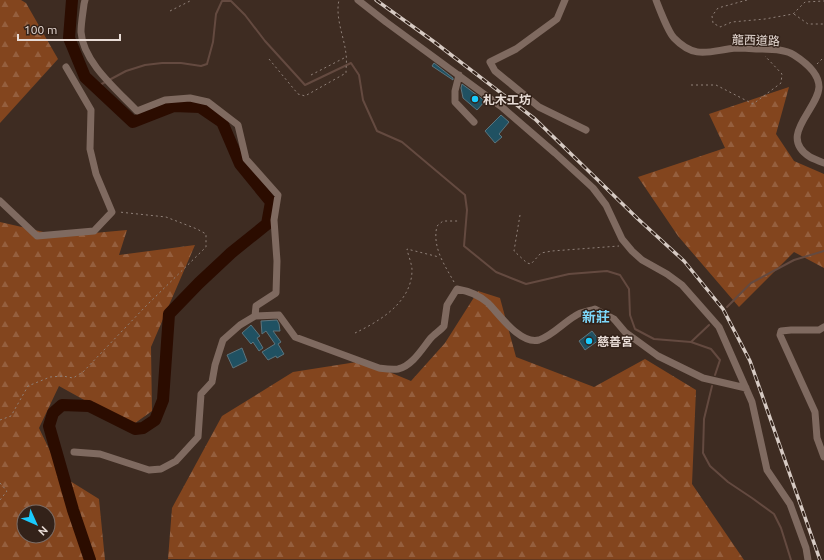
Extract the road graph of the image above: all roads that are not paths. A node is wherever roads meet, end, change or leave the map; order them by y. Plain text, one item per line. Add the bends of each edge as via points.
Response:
1 (86, 0) edge
2 (358, 0) edge
3 (565, 0) edge
4 (656, 0) edge
5 (66, 67) dead end
6 (459, 76) junction
7 (474, 122) dead end
8 (586, 130) dead end
9 (824, 163) edge
10 (0, 201) edge
11 (255, 316) junction
12 (824, 327) edge
13 (746, 388) junction
14 (74, 452) dead end
15 (824, 457) edge
16 (808, 560) edge

1 - 11 street via 81,32 87,55 132,106 137,111 165,100 190,98 208,102 238,125 246,159 278,195 274,220 276,293 256,306
2 - 6 street
3 - 8 street via 557,19 516,49 490,62 496,71 540,107
4 - 9 street, 龍西道路 via 674,38 692,51 706,53 737,48 772,49 792,54 807,64 816,76 819,87 816,98 803,119 797,141 809,156
5 - 10 street via 90,110 90,149 96,174 112,212 94,231 36,236
6 - 7 street via 455,102
6 - 13 street via 503,108 593,188 606,205 627,245 642,260 682,286 719,327
11 - 13 street via 279,316 295,337 379,368 400,369 408,365 444,326 447,306 457,289 468,290 482,299 513,330 529,340 538,340 577,314 595,309 614,319 625,332 658,356 703,378
11 - 14 street via 223,340 212,382 201,394 198,437 176,462 161,469 149,470 100,454
12 - 15 street via 818,330 780,331 780,335 815,412 816,438
13 - 16 street via 752,402 768,470 790,504

